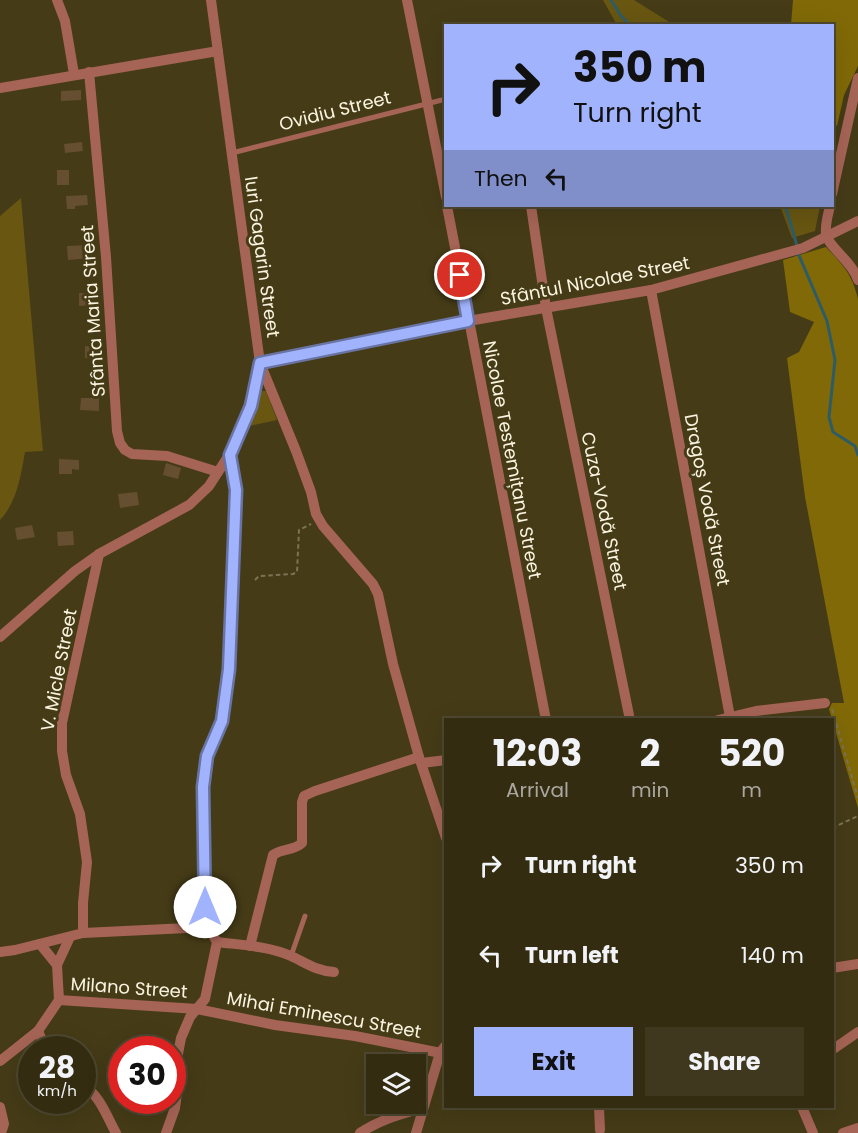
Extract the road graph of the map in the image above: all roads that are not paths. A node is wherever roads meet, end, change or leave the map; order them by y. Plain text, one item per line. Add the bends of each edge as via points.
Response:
1 (57, 0) edge
2 (211, 0) edge
3 (407, 0) edge
4 (218, 51) junction
5 (89, 72) junction
6 (74, 75) junction
7 (857, 81) edge
8 (0, 88) edge
9 (444, 99) edge
10 (428, 103) junction
11 (231, 153) junction
12 (834, 185) edge
13 (444, 187) edge
14 (447, 207) edge
15 (531, 207) edge
16 (830, 207) edge
17 (858, 220) edge
18 (826, 236) junction
19 (858, 280) edge
20 (651, 290) junction
21 (546, 308) junction
22 (468, 321) junction
23 (260, 363) junction
24 (230, 455) junction
25 (218, 472) junction
26 (99, 554) junction
27 (0, 637) edge
28 (825, 703) road end
29 (730, 717) junction
30 (546, 718) edge
31 (630, 718) edge
32 (726, 718) edge
33 (420, 760) junction
34 (444, 760) edge
35 (444, 832) edge
36 (305, 916) dead end
37 (208, 927) junction
38 (83, 933) junction
39 (70, 937) junction
40 (217, 942) junction
41 (40, 944) junction
42 (250, 946) junction
43 (0, 951) edge
44 (291, 957) junction
45 (858, 964) edge
46 (57, 965) junction
47 (834, 968) edge
48 (334, 972) dead end
49 (59, 1000) junction
50 (197, 1009) junction
51 (38, 1031) junction
52 (858, 1032) edge
53 (40, 1036) edge
54 (834, 1049) edge
55 (444, 1051) edge
56 (0, 1061) edge
57 (96, 1097) edge
58 (426, 1100) edge
59 (0, 1107) edge
60 (599, 1108) edge
61 (802, 1108) edge
62 (401, 1114) edge
63 (421, 1114) edge
64 (858, 1128) edge
65 (601, 1132) edge
66 (1, 1133) edge
67 (116, 1133) edge
68 (166, 1133) edge
69 (360, 1133) edge
70 (416, 1133) edge
71 (813, 1133) edge
72 (843, 1133) edge

1 - 6 street via 65,21
2 - 4 street, Iuri Gagarin Street
3 - 10 street
4 - 5 street
4 - 11 street, Iuri Gagarin Street
5 - 6 street
5 - 25 street, Sfânta Maria Street via 120,443 132,454 167,456
6 - 8 street
7 - 12 street
9 - 10 lane, Ovidiu Street
10 - 11 lane, Ovidiu Street
10 - 13 street
11 - 23 street, Iuri Gagarin Street
14 - 22 street, Nicolae Testemițanu Street
15 - 21 street, Cuza-Vodă Street
16 - 18 street
17 - 18 street, Sfântul Nicolae Street
18 - 19 street
18 - 20 street, Sfântul Nicolae Street via 803,248
20 - 21 street, Sfântul Nicolae Street
20 - 29 street, Dragoș Vodă Street
21 - 22 street, Sfântul Nicolae Street
21 - 31 street, Cuza-Vodă Street
22 - 23 street, Sfântul Nicolae Street
22 - 30 street, Nicolae Testemițanu Street
23 - 24 street via 251,406
23 - 33 street, Iuri Gagarin Street via 320,521 378,594
24 - 25 street
24 - 37 street via 236,490 229,669 222,721 207,756 203,787
25 - 26 street via 189,505
26 - 27 street
26 - 38 street, V. Micle Street via 62,723 66,775 80,814 87,862
28 - 29 street
29 - 32 street
33 - 34 street
33 - 35 street, Iuri Gagarin Street
33 - 42 street via 304,796 302,843 273,855
36 - 44 lane
37 - 38 street
37 - 40 street
38 - 39 street
39 - 41 street
39 - 46 street
40 - 42 street
40 - 50 street via 205,999
41 - 43 street
41 - 46 street
42 - 44 street
44 - 48 street via 322,972
45 - 47 street
46 - 49 street
49 - 50 street, Milano Street
49 - 51 street
50 - 55 street, Mihai Eminescu Street
50 - 68 street via 181,1038 176,1108
51 - 53 street
51 - 56 street
52 - 54 street
55 - 58 street
57 - 67 street
59 - 66 street via 4,1124
60 - 65 street
61 - 71 street
62 - 69 street
63 - 70 street
64 - 72 street

